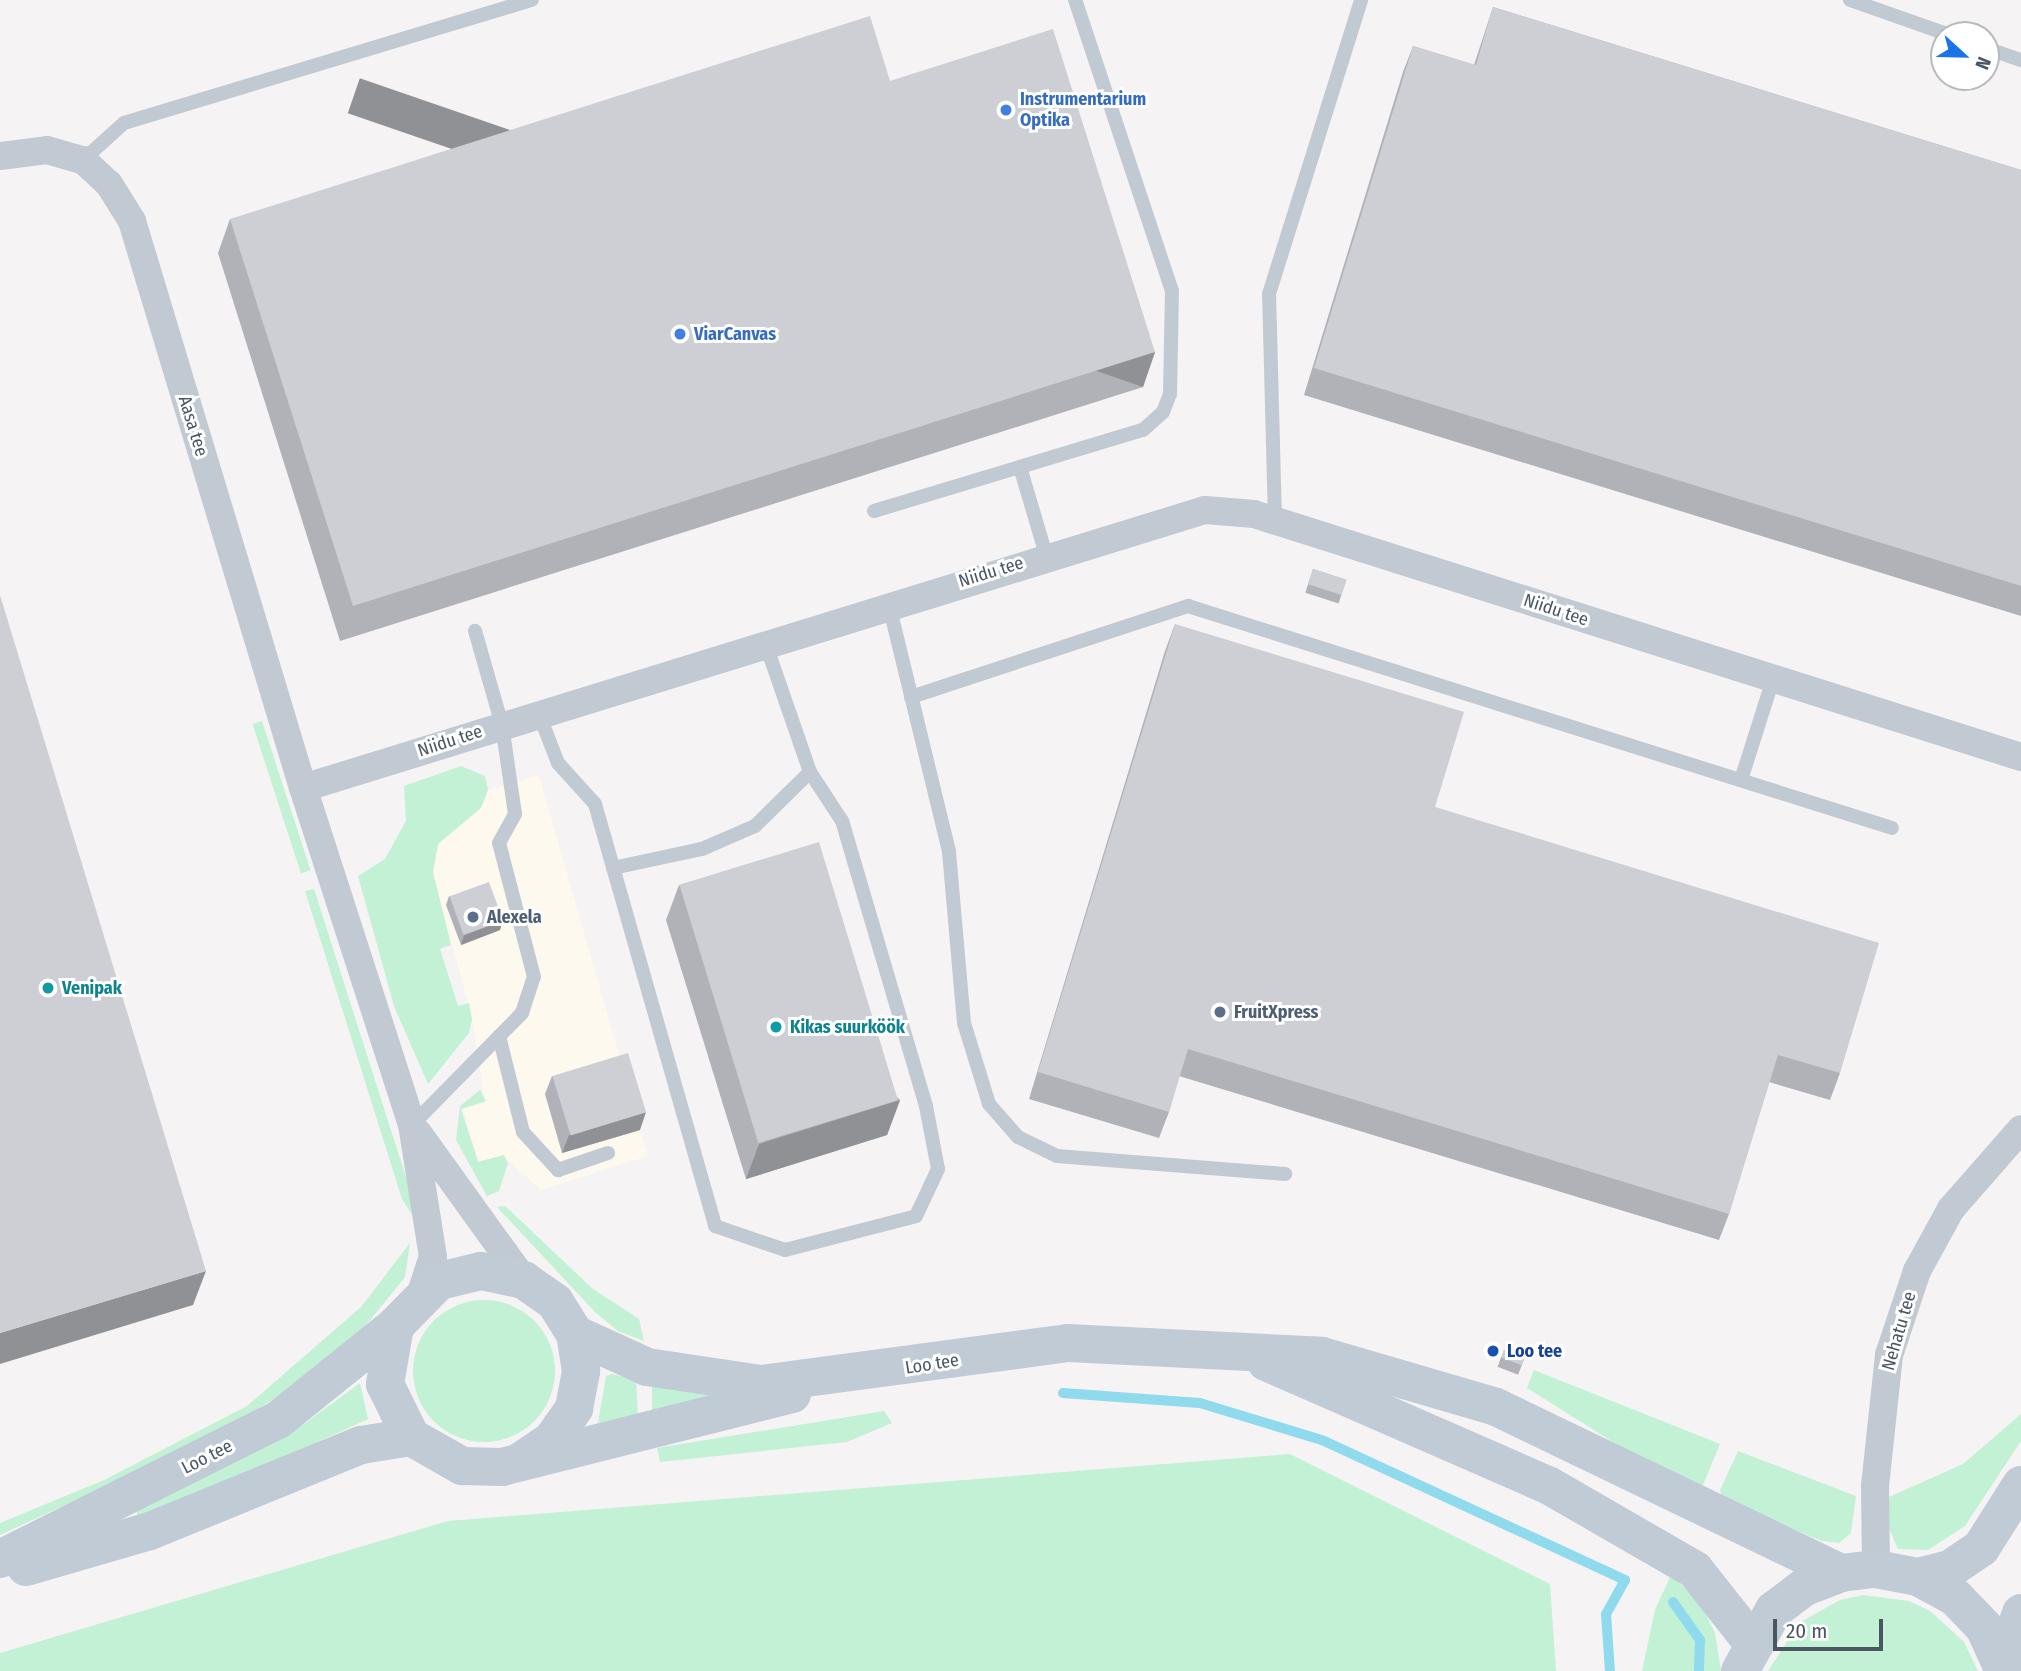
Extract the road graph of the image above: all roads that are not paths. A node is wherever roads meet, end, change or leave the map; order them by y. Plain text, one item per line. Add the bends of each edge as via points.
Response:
1 (532, 0) edge
2 (1075, 0) edge
3 (1361, 0) edge
4 (1850, 0) edge
5 (1930, 28) edge
6 (2000, 52) edge
7 (2021, 60) edge
8 (0, 156) edge
9 (83, 160) junction
10 (1020, 467) junction
11 (874, 511) dead end
12 (1275, 521) junction
13 (1046, 555) junction
14 (888, 603) junction
15 (475, 631) dead end
16 (765, 642) junction
17 (1773, 679) junction
18 (911, 697) junction
19 (538, 714) junction
20 (502, 725) junction
21 (2021, 757) edge
22 (810, 772) junction
23 (1741, 780) junction
24 (303, 788) junction
25 (1892, 828) dead end
26 (613, 867) junction
27 (499, 1036) junction
28 (412, 1125) junction
29 (2021, 1129) edge
30 (608, 1153) dead end
31 (1285, 1174) dead end
32 (524, 1280) junction
33 (421, 1293) junction
34 (395, 1326) junction
35 (575, 1334) junction
36 (1248, 1353) junction
37 (866, 1374) junction
38 (411, 1437) junction
39 (521, 1461) junction
40 (2021, 1485) edge
41 (0, 1559) edge
42 (1858, 1571) junction
43 (0, 1574) edge
44 (1917, 1577) junction
45 (2021, 1613) edge
46 (1745, 1656) edge
47 (2004, 1668) edge

1 - 9 lane via 124,123
2 - 10 lane via 1172,291 1170,394 1163,412 1143,430
3 - 12 lane via 1269,294
4 - 5 lane
6 - 7 lane
8 - 9 street, Aasa tee via 47,150
9 - 24 street, Aasa tee via 109,184 132,221
10 - 11 lane
10 - 13 lane
12 - 13 street, Niidu tee via 1205,510
12 - 17 street, Niidu tee
13 - 14 street, Niidu tee
14 - 16 street, Niidu tee
14 - 18 lane
15 - 20 lane
16 - 19 street, Niidu tee
16 - 22 lane
17 - 21 street, Niidu tee
17 - 23 lane
18 - 23 lane via 1188,606
18 - 31 lane via 949,852 970,1052 978,1080 1005,1125 1036,1147 1081,1161
19 - 20 street, Niidu tee
19 - 26 lane via 558,763 595,804
20 - 24 street, Niidu tee
20 - 27 lane via 515,814 499,843 534,977 522,1013
22 - 26 lane via 755,826 702,849
22 - 26 lane via 842,821 926,1107 939,1169 916,1216 785,1250 715,1226
23 - 25 lane
24 - 28 street
27 - 28 lane
27 - 30 lane via 523,1132 558,1170
28 - 32 street
28 - 33 street via 433,1257
29 - 42 street, Nehatu tee via 1951,1209 1917,1271 1889,1355 1875,1486
32 - 33 street, Loo tee via 503,1273 460,1274
32 - 35 street, Loo tee via 555,1302
33 - 34 street, Loo tee
34 - 38 street, Loo tee via 385,1384
34 - 41 street, Loo tee via 278,1420
35 - 37 street, Loo tee via 647,1367 761,1384
35 - 39 street, Loo tee via 581,1371 574,1409 552,1440
36 - 37 street, Loo tee via 1068,1343
36 - 42 street, Loo tee via 1322,1356 1496,1407
36 - 46 street, Loo tee via 1548,1485 1695,1570
37 - 39 street, Loo tee
38 - 39 street, Loo tee via 462,1466
38 - 43 street via 361,1445 150,1531
40 - 44 street via 1981,1548 1950,1569
42 - 44 street, Loo tee
42 - 46 street via 1805,1587 1774,1610
44 - 47 street via 1962,1604 1984,1627
45 - 47 street

